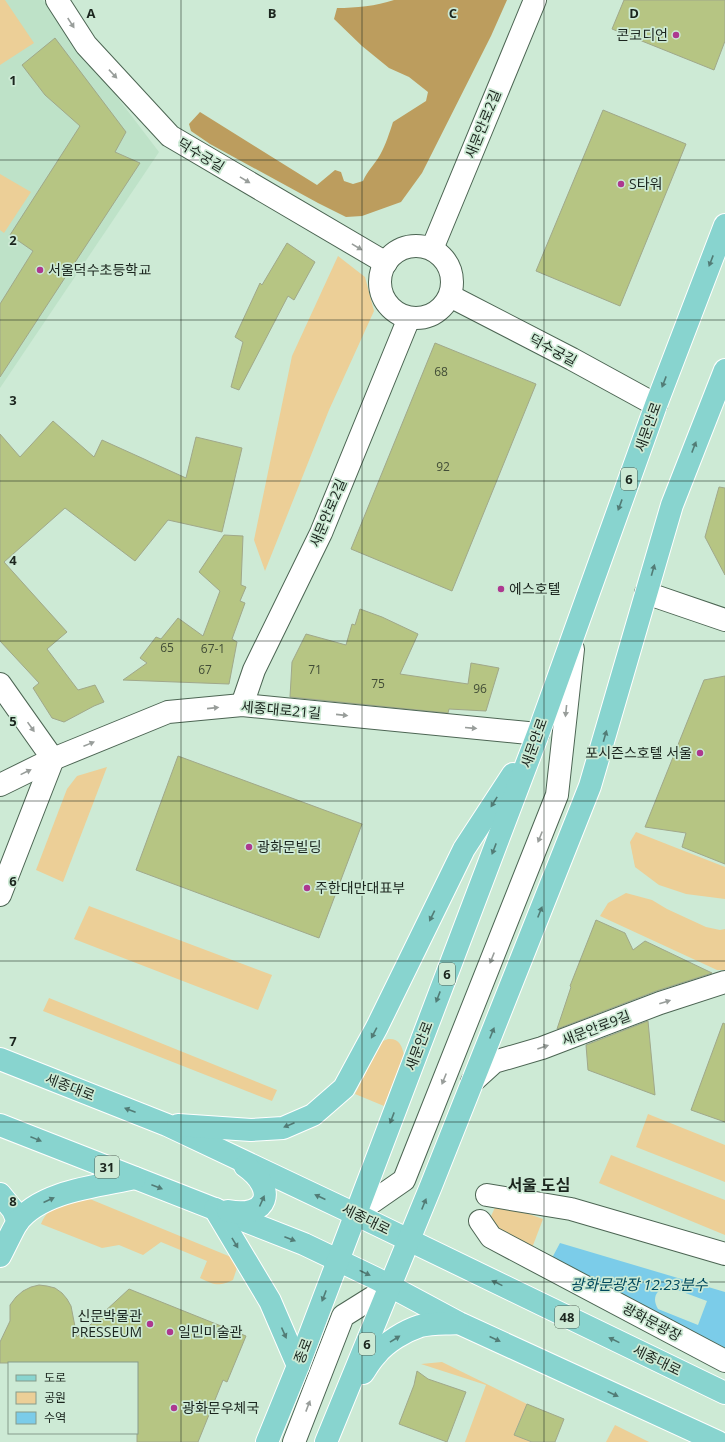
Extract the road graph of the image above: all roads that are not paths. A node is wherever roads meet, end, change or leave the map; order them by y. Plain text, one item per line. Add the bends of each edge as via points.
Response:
1 (57, 0) edge
2 (535, 0) edge
3 (725, 225) edge
4 (432, 249) junction
5 (386, 263) junction
6 (450, 296) junction
7 (409, 318) junction
8 (725, 370) edge
9 (656, 405) junction
10 (646, 593) junction
11 (725, 620) edge
12 (575, 630) junction
13 (0, 684) edge
14 (242, 705) junction
15 (538, 734) junction
16 (53, 759) junction
17 (0, 785) edge
18 (0, 895) edge
19 (725, 982) edge
20 (0, 1059) edge
21 (472, 1082) junction
22 (0, 1125) edge
23 (167, 1125) junction
24 (135, 1178) junction
25 (0, 1194) edge
26 (487, 1195) dead end
27 (215, 1209) junction
28 (355, 1214) junction
29 (480, 1221) dead end
30 (18, 1222) junction
31 (409, 1240) junction
32 (725, 1254) edge
33 (0, 1256) edge
34 (338, 1260) junction
35 (391, 1286) junction
36 (459, 1323) junction
37 (725, 1361) edge
38 (298, 1366) junction
39 (725, 1393) edge
40 (343, 1401) junction
41 (267, 1442) edge
42 (294, 1442) edge
43 (326, 1442) edge
44 (718, 1442) edge

1 -> 5 street, 덕수궁길 via 86,45 170,136
2 - 4 street, 새문안로2길
3 -> 9 main road, 새문안로 / 6
4 - 5 street via 411,246 399,250
4 - 6 street via 448,264 452,274
5 - 7 street via 380,281 382,294 388,305 397,313
6 - 7 street via 444,306 434,314
6 - 9 street, 덕수궁길
7 - 14 street, 새문안로2길 via 321,533 254,670
10 -> 8 main road, 6 via 672,504
9 -> 12 main road, 새문안로 / 6
10 - 11 street
21 -> 10 main road, 6 via 590,786
12 - 15 main road, 새문안로 / 6
12 -> 28 street via 557,795 404,1180
13 -> 16 street
14 -> 15 street, 세종대로21길
16 -> 14 street, 세종대로21길 via 168,712
15 -> 23 main road via 464,850 377,1027 344,1088 313,1115 283,1128 251,1130
15 -> 28 main road, 새문안로 / 6
17 -> 16 street
16 - 18 street
21 -> 19 street, 새문안로9길 via 494,1062 542,1048 660,1003
23 -> 20 main road, 세종대로
31 -> 21 main road, 6
22 -> 24 main road, 31
27 -> 23 main road via 249,1213 259,1208 265,1198 263,1184 257,1175 246,1167
28 -> 23 main road, 세종대로
24 -> 27 main road, 31
30 -> 24 main road via 36,1206 65,1192
25 - 30 main road via 14,1210
26 - 32 street via 571,1209
27 -> 34 main road, 31
27 -> 38 main road via 270,1301
28 - 31 main road, 세종대로
28 - 34 main road, 새문안로 / 6
29 - 37 street, 광화문광장 via 491,1237
30 - 33 main road
31 - 35 main road, 6
39 -> 31 main road, 세종대로 / 48
34 -> 35 main road, 31
34 -> 38 main road, 종로 / 6
35 - 36 main road
35 - 40 main road, 6
42 -> 35 street via 343,1316
40 -> 36 main road via 376,1354 393,1340 420,1326
36 -> 44 main road
38 - 41 main road, 종로 / 6
40 - 43 main road, 6

